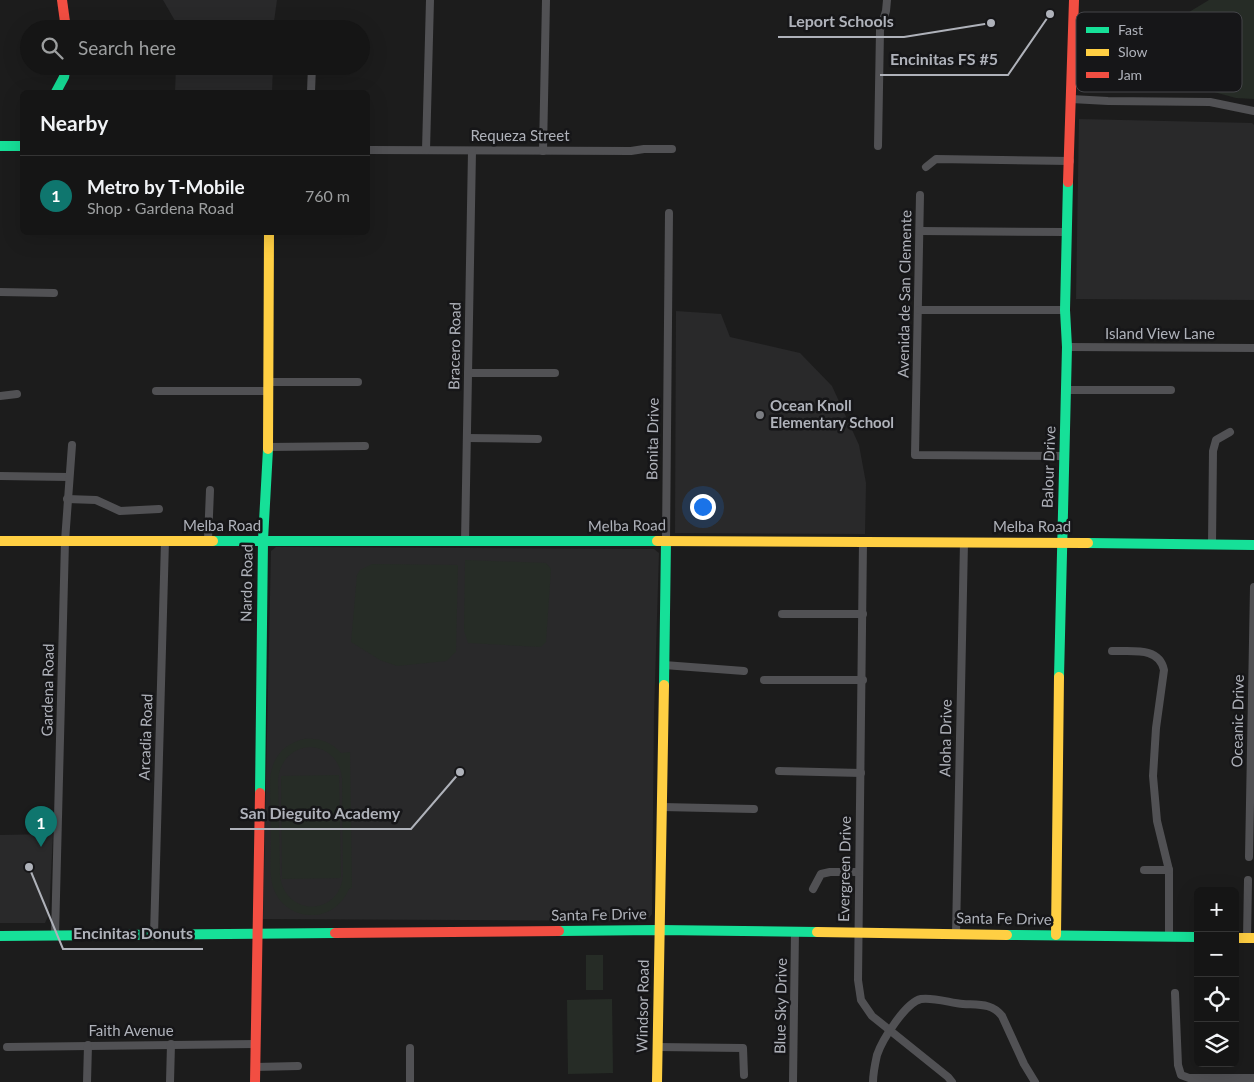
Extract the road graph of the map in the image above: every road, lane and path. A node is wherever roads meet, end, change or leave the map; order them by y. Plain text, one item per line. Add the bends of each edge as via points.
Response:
1 (62, 0) edge
2 (430, 0) edge
3 (546, 0) edge
4 (887, 0) edge
5 (1074, 0) edge
6 (65, 20) edge
7 (64, 75) edge
8 (312, 75) edge
9 (57, 90) edge
10 (311, 90) edge
11 (1071, 98) junction
12 (1254, 111) edge
13 (0, 146) edge
14 (20, 146) edge
15 (878, 146) dead end
16 (672, 149) dead end
17 (370, 150) edge
18 (426, 150) junction
19 (472, 151) junction
20 (543, 151) junction
21 (1070, 161) junction
22 (926, 167) dead end
23 (920, 195) dead end
24 (669, 213) dead end
25 (920, 231) junction
26 (1066, 232) junction
27 (269, 235) edge
28 (0, 292) edge
29 (54, 293) dead end
30 (919, 310) junction
31 (1065, 310) junction
32 (1067, 347) junction
33 (1254, 348) edge
34 (468, 373) junction
35 (556, 373) dead end
36 (358, 382) dead end
37 (268, 387) junction
38 (1066, 390) junction
39 (1171, 390) dead end
40 (156, 391) dead end
41 (17, 394) dead end
42 (0, 396) edge
43 (1230, 432) dead end
44 (467, 438) junction
45 (538, 439) dead end
46 (72, 445) dead end
47 (365, 446) dead end
48 (268, 447) junction
49 (1065, 456) junction
50 (0, 476) edge
51 (69, 477) junction
52 (210, 490) dead end
53 (67, 499) junction
54 (159, 509) dead end
55 (208, 540) junction
56 (263, 540) junction
57 (0, 541) edge
58 (65, 541) junction
59 (165, 541) junction
60 (666, 541) junction
61 (863, 541) junction
62 (465, 542) junction
63 (964, 542) junction
64 (1061, 542) junction
65 (1212, 544) junction
66 (1254, 545) edge
67 (1254, 587) edge
68 (782, 614) dead end
69 (863, 614) junction
70 (1112, 651) dead end
71 (664, 666) junction
72 (744, 671) dead end
73 (764, 680) dead end
74 (863, 680) junction
75 (779, 771) dead end
76 (861, 772) junction
77 (662, 807) junction
78 (754, 809) dead end
79 (1249, 857) dead end
80 (1144, 870) dead end
81 (1169, 870) junction
82 (859, 872) junction
83 (1248, 880) dead end
84 (813, 889) dead end
85 (659, 930) junction
86 (795, 931) junction
87 (858, 932) junction
88 (154, 934) junction
89 (257, 934) junction
90 (956, 934) junction
91 (1056, 935) junction
92 (0, 936) edge
93 (55, 936) junction
94 (1168, 937) junction
95 (1194, 937) edge
96 (1251, 938) edge
97 (1174, 994) dead end
98 (889, 1031) junction
99 (171, 1044) junction
100 (255, 1044) junction
101 (88, 1045) junction
102 (7, 1047) dead end
103 (657, 1047) junction
104 (410, 1048) dead end
105 (298, 1066) dead end
106 (255, 1067) junction
107 (744, 1075) dead end
108 (1254, 1078) edge
109 (87, 1082) edge
110 (170, 1082) edge
111 (255, 1082) edge
112 (410, 1082) edge
113 (657, 1082) edge
114 (793, 1082) edge
115 (874, 1082) edge
116 (952, 1082) edge
117 (1035, 1082) edge

1 - 6 street
2 - 18 street
3 - 20 street
4 - 15 street via 880,30
5 - 11 street, Balour Drive
7 - 9 street
8 - 10 street
11 - 12 street via 1210,102
11 - 21 street, Balour Drive
13 - 14 street
16 - 20 street, Requeza Street
17 - 18 street, Requeza Street
18 - 19 street, Requeza Street
19 - 20 street, Requeza Street
19 - 34 street, Bracero Road
21 - 22 street via 936,159
21 - 26 street, Balour Drive
23 - 25 street, Avenida de San Clemente
24 - 60 street, Bonita Drive
25 - 26 street
25 - 30 street, Avenida de San Clemente
26 - 31 street, Balour Drive
27 - 37 street, Nardo Road
28 - 29 street
30 - 31 street
30 - 49 street, Avenida de San Clemente via 915,455
31 - 32 street, Balour Drive
32 - 33 street, Island View Lane
32 - 38 street, Balour Drive
34 - 35 street
34 - 44 street, Bracero Road
36 - 37 street
37 - 40 street
37 - 48 street, Nardo Road
38 - 39 street
38 - 49 street, Balour Drive
41 - 42 street
43 - 65 street via 1216,440 1213,451
44 - 45 street
44 - 62 street, Bracero Road
46 - 51 street, Gardena Road
47 - 48 street
48 - 56 street, Nardo Road
49 - 64 street, Balour Drive
50 - 51 street
51 - 53 street, Gardena Road
52 - 55 street
53 - 54 street via 96,500 120,511
53 - 58 street, Gardena Road
55 - 56 street, Melba Road
55 - 59 street, Melba Road
56 - 62 street, Melba Road
56 - 89 street, Nardo Road
57 - 58 street, Melba Road
58 - 59 street, Melba Road
58 - 93 street, Gardena Road
59 - 88 street, Arcadia Road
60 - 61 street, Melba Road
60 - 62 street, Melba Road
60 - 71 street, Bonita Drive
61 - 63 street, Melba Road
61 - 69 street, Evergreen Drive
63 - 64 street, Melba Road
63 - 90 street, Aloha Drive
64 - 65 street, Melba Road
64 - 91 street, Balour Drive
65 - 66 street, Melba Road
67 - 79 street, Oceanic Drive
68 - 69 street
69 - 74 street, Evergreen Drive
70 - 81 street via 1150,652 1163,664 1153,776 1157,821
71 - 72 street
71 - 77 street, Bonita Drive
73 - 74 street
74 - 76 street, Evergreen Drive
75 - 76 street
76 - 82 street, Evergreen Drive
77 - 78 street
77 - 85 street, Bonita Drive
80 - 81 street
81 - 94 street
82 - 84 street via 821,874
82 - 87 street, Evergreen Drive
83 - 96 street
85 - 86 street, Santa Fe Drive
85 - 89 street, Santa Fe Drive
85 - 103 street, Windsor Road
86 - 87 street, Santa Fe Drive
86 - 114 street, Blue Sky Drive
87 - 90 street, Santa Fe Drive
87 - 98 street, Evergreen Drive via 861,1000 872,1016
88 - 89 street, Santa Fe Drive
88 - 93 street, Santa Fe Drive
89 - 100 street, Nardo Road
90 - 91 street, Santa Fe Drive
91 - 94 street, Santa Fe Drive
92 - 93 street, Santa Fe Drive
94 - 95 street, Santa Fe Drive
97 - 108 street via 1181,1075 1189,1078
98 - 115 street via 878,1054
98 - 116 street, Evergreen Drive
98 - 117 street via 911,1003 924,998 994,1007 1002,1016
99 - 100 street, Faith Avenue
99 - 101 street, Faith Avenue
99 - 110 street
100 - 106 street, Nardo Road
101 - 102 street, Faith Avenue
101 - 109 street
103 - 107 street via 744,1048
103 - 113 street, Windsor Road
104 - 112 street
105 - 106 street
106 - 111 street, Nardo Road

